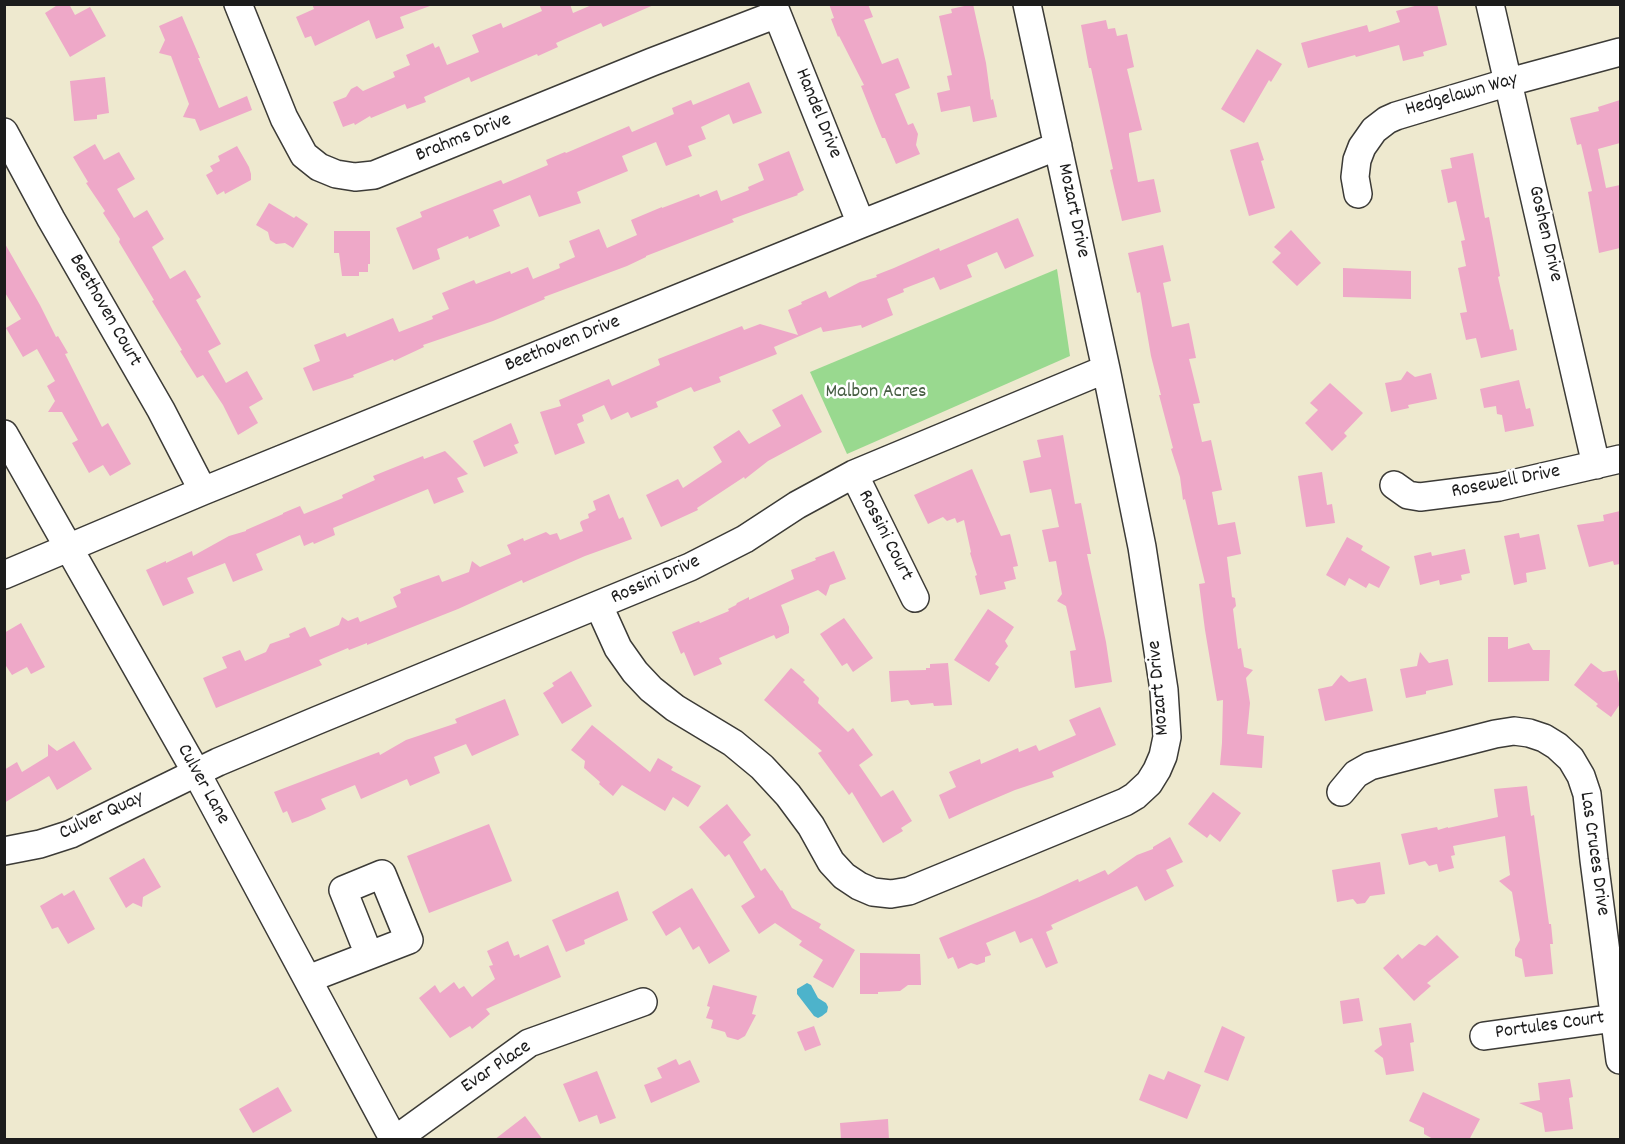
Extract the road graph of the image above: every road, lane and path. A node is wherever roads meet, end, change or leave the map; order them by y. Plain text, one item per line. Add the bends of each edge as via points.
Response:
1 (238, 4) edge
2 (1027, 4) edge
3 (1490, 4) edge
4 (775, 9) edge
5 (1620, 52) edge
6 (1509, 82) junction
7 (4, 132) edge
8 (1058, 146) junction
9 (1358, 194) dead end
10 (861, 224) junction
11 (1107, 369) junction
12 (4, 434) edge
13 (1608, 462) edge
14 (854, 474) junction
15 (1394, 485) dead end
16 (203, 491) junction
17 (68, 547) junction
18 (4, 575) edge
19 (915, 598) dead end
20 (599, 606) junction
21 (196, 772) junction
22 (1341, 792) dead end
23 (4, 850) edge
24 (369, 955) dead end
25 (308, 979) junction
26 (643, 1002) dead end
27 (1615, 1018) junction
28 (1484, 1036) dead end
29 (1620, 1060) edge
30 (394, 1140) edge

1 - 4 street, Brahms Drive via 284,118 304,155 319,167 355,177 374,175
2 - 8 street, Mozart Drive
3 - 6 street, Goshen Drive
4 - 10 street, Handel Drive
5 - 6 street, Hedgelawn Way
6 - 9 street, Hedgelawn Way via 1396,116 1380,125 1357,160
6 - 13 street, Goshen Drive
7 - 16 street, Beethoven Court
8 - 10 street, Beethoven Drive
8 - 11 street, Mozart Drive
10 - 16 street, Beethoven Drive
11 - 14 street, Rossini Drive
11 - 20 street, Mozart Drive via 1142,548 1164,690 1167,737 1163,756 1149,783 1125,802 909,891 873,892 844,876 831,862 800,810 762,767 651,689 618,648
12 - 17 street, Culver Lane
13 - 15 street, Rosewell Drive via 1499,487 1420,497 1408,495
14 - 19 street, Rossini Court
14 - 20 street, Rossini Drive via 745,539
16 - 17 street, Beethoven Drive
17 - 18 street, Beethoven Drive
17 - 21 street, Culver Lane
20 - 21 street, Rossini Drive
21 - 23 street, Culver Quay via 71,834
21 - 25 street, Culver Lane
22 - 27 street, Las Cruces Drive via 1356,774 1370,766 1495,734 1529,732 1557,746 1571,759 1587,794
24 - 25 street
25 - 30 street, Culver Lane
26 - 30 street, Evar Place via 529,1043
27 - 28 street, Portules Court
27 - 29 street, Las Cruces Drive

